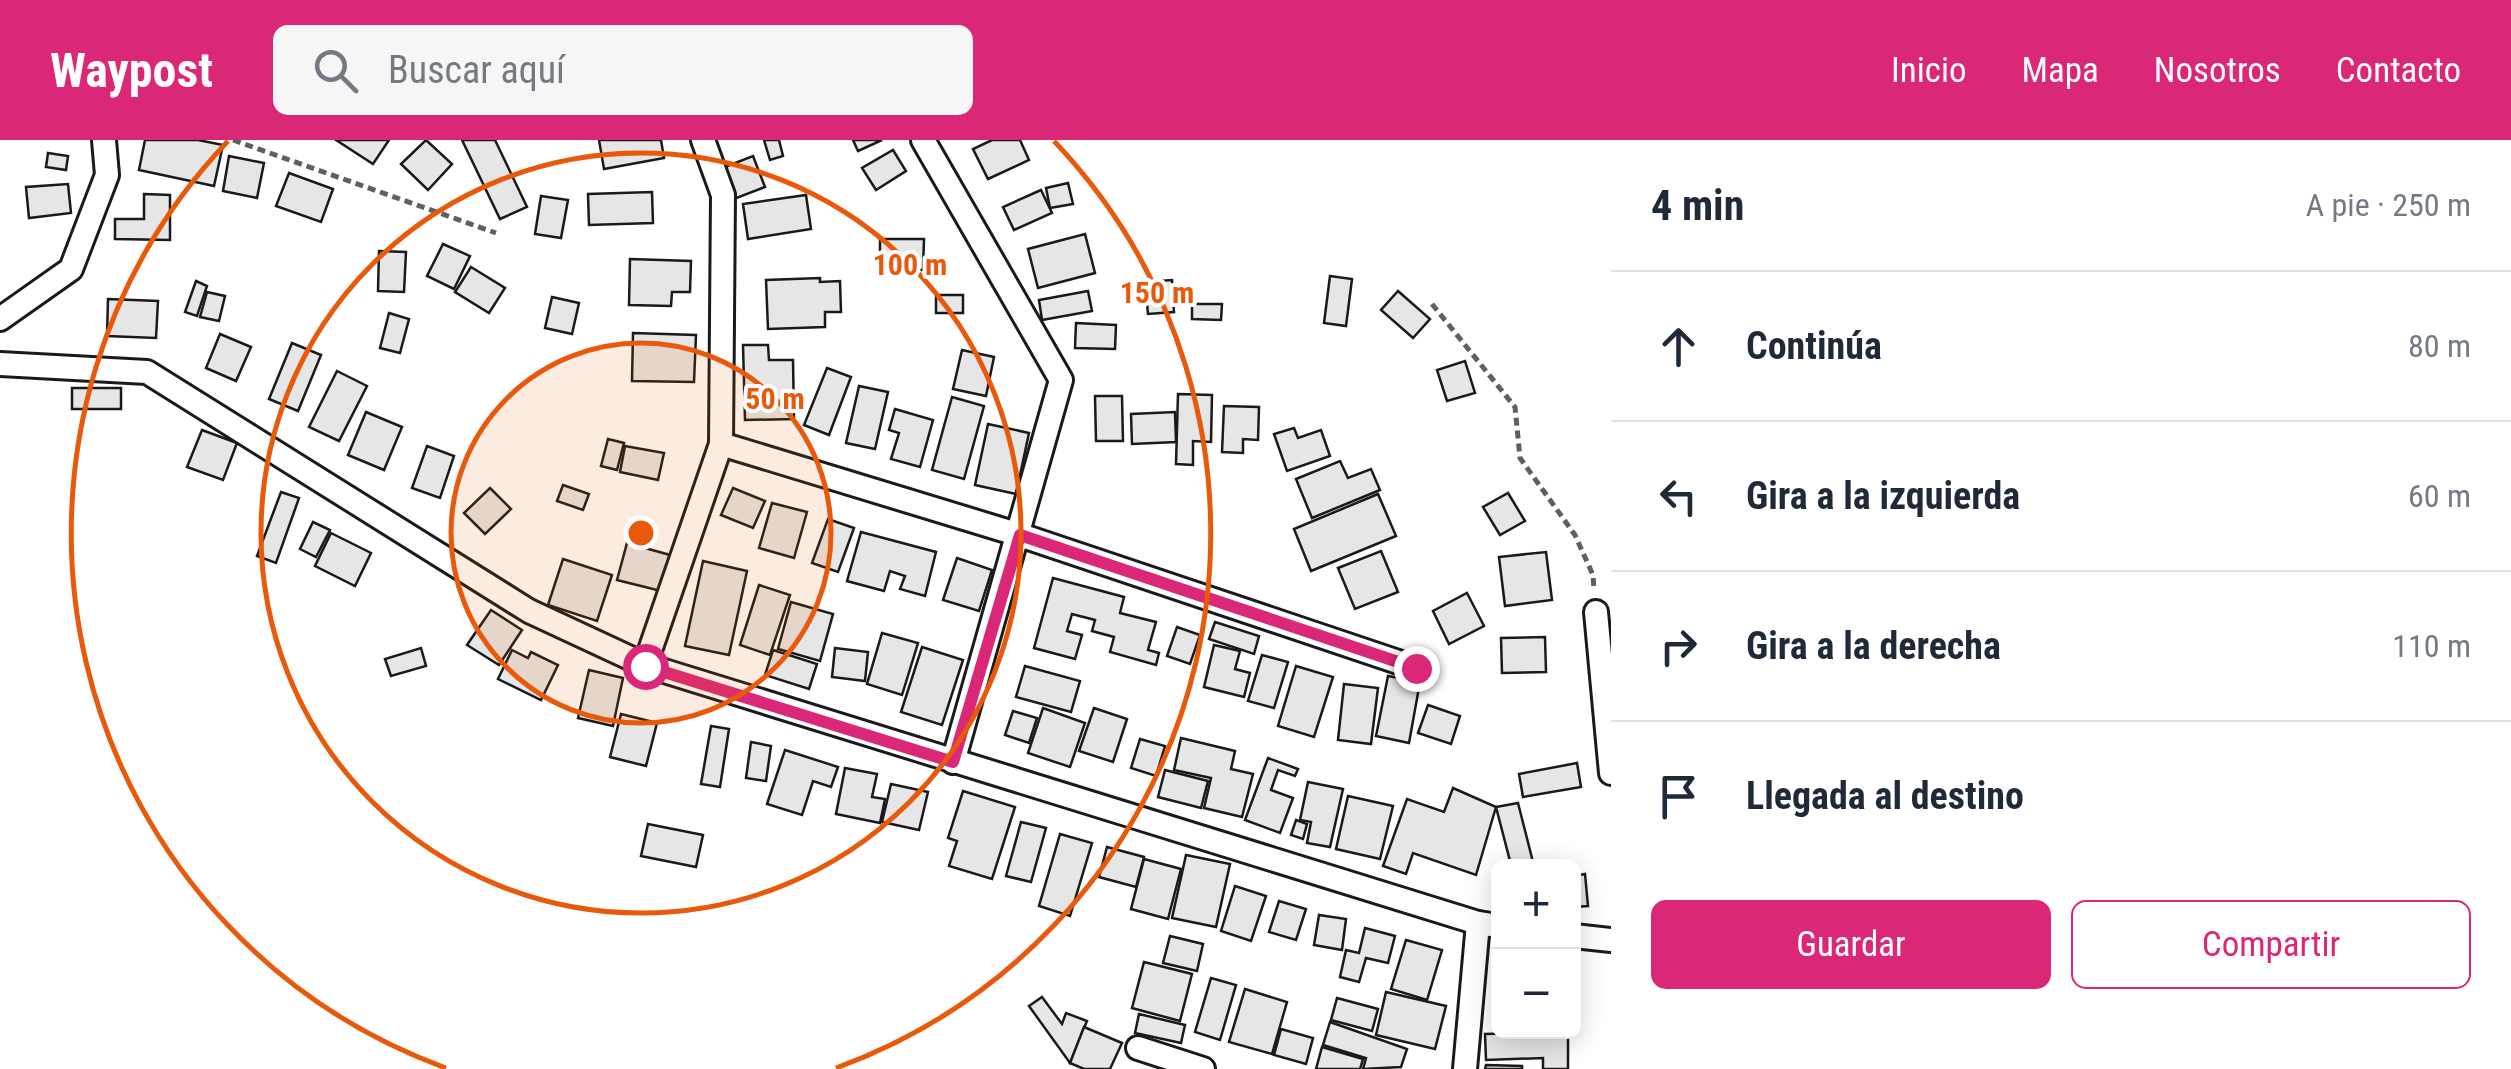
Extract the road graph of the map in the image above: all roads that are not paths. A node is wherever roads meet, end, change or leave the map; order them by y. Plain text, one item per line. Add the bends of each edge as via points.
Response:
1 (104, 140) edge
2 (703, 140) edge
3 (923, 140) edge
4 (0, 319) edge
5 (0, 364) edge
6 (721, 444) junction
7 (1020, 535) junction
8 (1596, 612) road end
9 (645, 666) junction
10 (1416, 668) dead end
11 (953, 762) junction
12 (1611, 773) edge
13 (1488, 924) edge
14 (1581, 937) edge
15 (1611, 940) edge
16 (1138, 1048) dead end
17 (1203, 1069) edge
18 (1464, 1069) edge

1 - 4 street via 107,175 71,269
2 - 6 street via 723,196
3 - 7 street via 1061,380
5 - 9 street via 147,372 529,611
6 - 7 street
6 - 9 street
7 - 10 street
7 - 11 street
8 - 12 street
9 - 11 street
11 - 13 street
13 - 18 street
14 - 15 street
16 - 17 street

